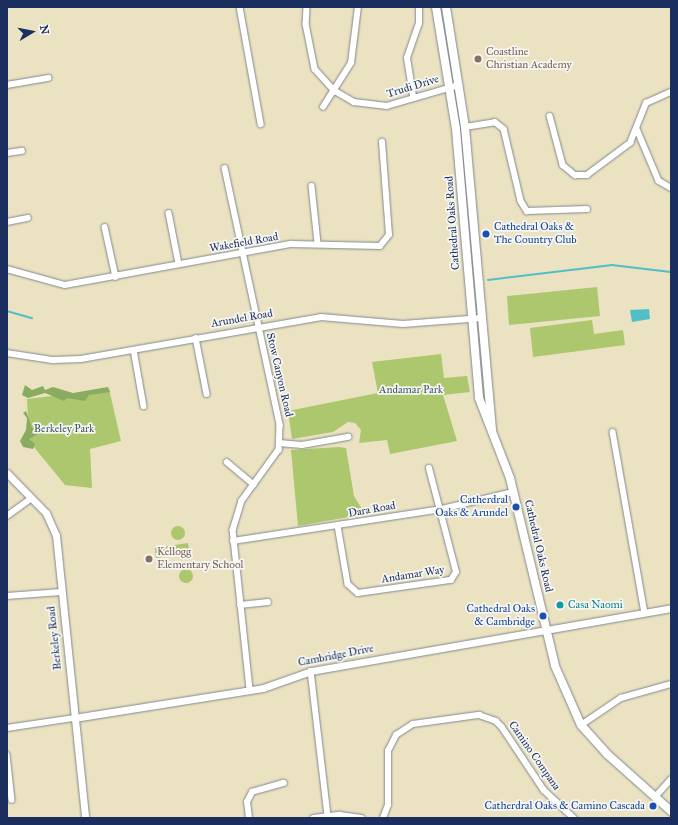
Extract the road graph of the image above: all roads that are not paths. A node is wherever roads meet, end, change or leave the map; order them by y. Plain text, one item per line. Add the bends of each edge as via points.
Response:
1 (240, 7) edge
2 (307, 7) edge
3 (358, 7) edge
4 (419, 7) edge
5 (436, 7) edge
6 (446, 7) edge
7 (48, 78) dead end
8 (7, 85) edge
9 (459, 85) junction
10 (450, 87) junction
11 (335, 91) junction
12 (671, 92) edge
13 (412, 96) junction
14 (323, 107) dead end
15 (550, 116) dead end
16 (261, 124) dead end
17 (465, 126) junction
18 (637, 129) junction
19 (382, 142) dead end
20 (22, 151) dead end
21 (7, 154) edge
22 (225, 168) dead end
23 (312, 186) dead end
24 (671, 188) edge
25 (588, 209) dead end
26 (169, 213) dead end
27 (28, 218) dead end
28 (7, 222) edge
29 (105, 226) dead end
30 (318, 243) junction
31 (242, 253) junction
32 (179, 264) junction
33 (7, 269) edge
34 (116, 277) junction
35 (482, 318) junction
36 (472, 319) junction
37 (258, 327) junction
38 (196, 338) junction
39 (134, 350) junction
40 (7, 353) edge
41 (207, 394) dead end
42 (144, 406) dead end
43 (613, 432) dead end
44 (493, 436) junction
45 (348, 437) dead end
46 (279, 443) junction
47 (227, 462) dead end
48 (429, 468) dead end
49 (7, 473) edge
50 (254, 486) junction
51 (513, 492) junction
52 (30, 499) junction
53 (442, 509) junction
54 (7, 516) edge
55 (338, 526) junction
56 (233, 541) junction
57 (354, 591) junction
58 (61, 592) junction
59 (7, 596) edge
60 (348, 596) dead end
61 (268, 602) dead end
62 (240, 604) junction
63 (671, 608) edge
64 (645, 612) junction
65 (546, 630) junction
66 (311, 671) junction
67 (671, 684) edge
68 (250, 690) junction
69 (74, 718) junction
70 (581, 725) junction
71 (7, 728) edge
72 (7, 755) edge
73 (671, 779) edge
74 (284, 783) dead end
75 (654, 797) junction
76 (12, 800) dead end
77 (671, 811) edge
78 (328, 815) junction
79 (85, 818) edge
80 (249, 818) edge
81 (313, 818) edge
82 (361, 818) edge
83 (383, 818) edge
84 (574, 818) edge

1 - 16 street
2 - 11 street, Trudi Drive via 306,24 315,69
3 - 11 street via 354,51
4 - 13 street via 419,24 407,58
5 - 10 main road, Cathedral Oaks Road
6 - 9 main road, Cathedral Oaks Road
7 - 8 street
9 - 10 street, Trudi Drive
9 - 17 main road, Cathedral Oaks Road
10 - 13 street, Trudi Drive
10 - 36 main road, Cathedral Oaks Road
11 - 13 street, Trudi Drive via 354,102 377,107
11 - 14 street
12 - 18 street via 646,102
15 - 18 street via 560,157 575,175 587,175 622,152
17 - 25 street via 495,122 504,129 521,201 527,211
17 - 35 main road, Cathedral Oaks Road
18 - 24 street via 660,181
19 - 30 street, Wakefield Road via 388,238 380,246
20 - 21 street
22 - 31 street, Stow Canyon Road
23 - 30 street
26 - 32 street
27 - 28 street
29 - 34 street
30 - 31 street, Wakefield Road
31 - 32 street, Wakefield Road
31 - 37 street, Stow Canyon Road
32 - 34 street, Wakefield Road
33 - 34 street, Wakefield Road via 56,284
35 - 36 street, Arundel Road
35 - 44 main road, Cathedral Oaks Road
36 - 37 street, Arundel Road via 403,324 321,317
36 - 44 main road, Cathedral Oaks Road via 479,398
37 - 38 street, Arundel Road
37 - 46 street, Stow Canyon Road via 279,416
38 - 39 street, Arundel Road
38 - 41 street
39 - 40 street, Arundel Road via 65,361
39 - 42 street
43 - 64 street
44 - 51 main road, Cathedral Oaks Road
45 - 46 street via 302,445
46 - 50 street, Stow Canyon Road via 273,462
47 - 50 street
48 - 53 street, Andamar Way
49 - 52 street, Berkeley Road
50 - 56 street, Stow Canyon Road via 234,517
51 - 53 street, Dara Road
51 - 65 main road, Cathedral Oaks Road
52 - 54 street
52 - 58 street, Berkeley Road via 46,513 56,535
53 - 55 street, Dara Road
53 - 57 street, Andamar Way via 457,577 362,593
55 - 56 street, Dara Road
55 - 57 street via 348,584
56 - 62 street, Stow Canyon Road
57 - 60 street
58 - 59 street
58 - 69 street, Berkeley Road
61 - 62 street
62 - 68 street, Stow Canyon Road
63 - 64 street, Cambridge Drive
64 - 65 street, Cambridge Drive
65 - 66 street, Cambridge Drive
65 - 70 main road, Cathedral Oaks Road via 565,695
66 - 68 street, Cambridge Drive via 273,686
66 - 78 street
67 - 70 street via 621,698
68 - 69 street, Cambridge Drive
69 - 71 street, Cambridge Drive
69 - 79 street, Berkeley Road
70 - 75 main road, Cathedral Oaks Road via 607,754
72 - 76 street
73 - 75 street
74 - 80 street via 252,792 247,802
75 - 77 main road, Cathedral Oaks Road
78 - 81 street
78 - 82 street
83 - 84 street, Camino Compana via 388,805 388,751 396,735 413,724 479,715 496,721 502,727 544,790

